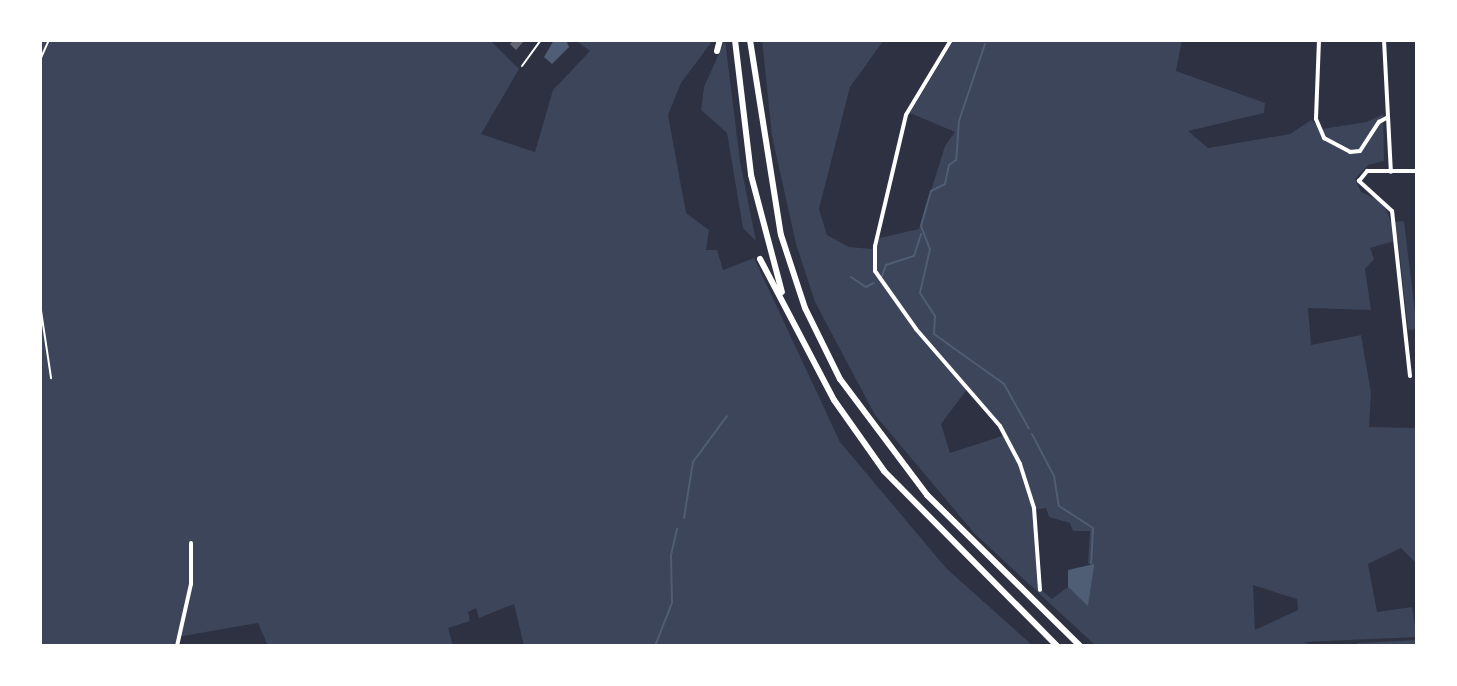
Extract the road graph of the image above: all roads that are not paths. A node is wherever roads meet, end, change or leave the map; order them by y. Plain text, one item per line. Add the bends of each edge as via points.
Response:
1 (720, 40) edge
2 (735, 40) edge
3 (751, 40) edge
4 (951, 40) edge
5 (1319, 40) edge
6 (1384, 40) edge
7 (717, 51) dead end
8 (1388, 117) junction
9 (1417, 171) edge
10 (1391, 172) junction
11 (760, 259) dead end
12 (787, 307) junction
13 (1410, 376) dead end
14 (191, 543) dead end
15 (1040, 590) dead end
16 (177, 646) edge
17 (1057, 646) edge
18 (1080, 646) edge

1 - 7 highway
2 - 12 highway via 751,175
3 - 18 highway via 775,213 820,341 902,468
4 - 15 street via 906,115 875,246 875,271 916,329 1000,426 1020,464 1034,508
5 - 8 street via 1316,119 1324,138 1350,152 1360,151
6 - 8 street
8 - 10 street
9 - 10 street
10 - 13 street via 1360,176 1360,187 1389,205 1395,221
11 - 12 highway
12 - 17 highway via 834,400 884,471
14 - 16 street via 191,584

